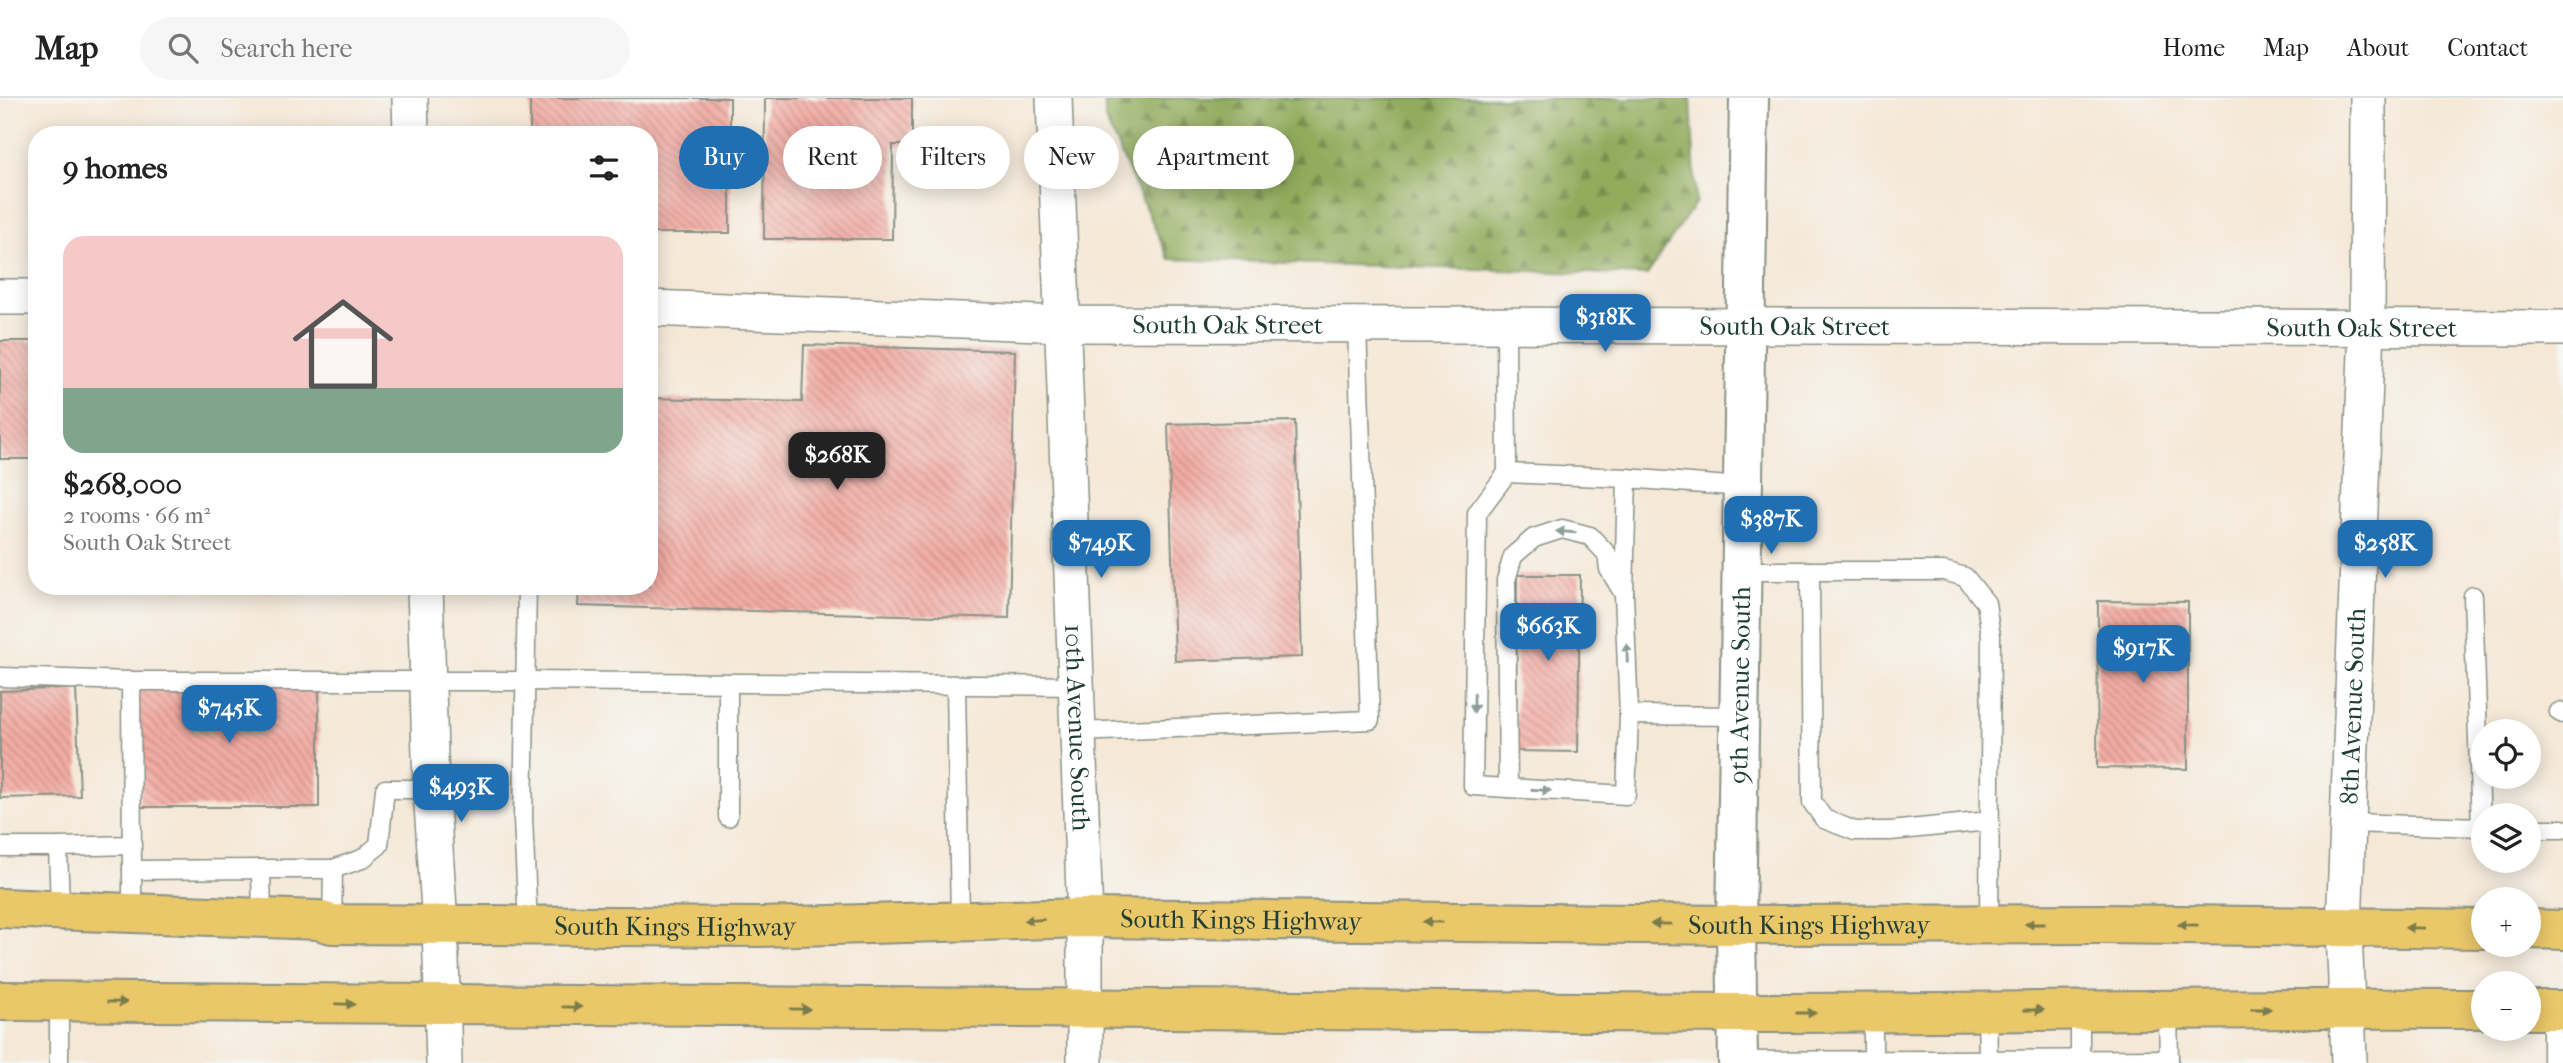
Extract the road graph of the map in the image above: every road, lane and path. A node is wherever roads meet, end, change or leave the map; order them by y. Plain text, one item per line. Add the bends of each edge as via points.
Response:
1 (410, 98) edge
2 (1055, 98) edge
3 (1749, 98) edge
4 (2368, 98) edge
5 (411, 126) edge
6 (0, 297) edge
7 (28, 297) edge
8 (658, 308) edge
9 (1064, 324) junction
10 (1357, 325) junction
11 (1506, 326) junction
12 (1744, 327) junction
13 (2367, 327) junction
14 (2563, 328) edge
15 (1507, 473) junction
16 (1627, 478) junction
17 (1742, 487) junction
18 (1741, 570) junction
19 (1810, 571) junction
20 (1624, 594) junction
21 (425, 595) edge
22 (527, 595) edge
23 (2473, 596) dead end
24 (0, 677) edge
25 (131, 681) junction
26 (429, 681) junction
27 (527, 681) junction
28 (727, 683) junction
29 (956, 685) junction
30 (1077, 686) junction
31 (1629, 715) junction
32 (1739, 716) junction
33 (1078, 732) junction
34 (1508, 788) junction
35 (431, 789) junction
36 (2481, 803) edge
37 (728, 817) dead end
38 (1989, 821) junction
39 (2348, 823) junction
40 (2471, 827) edge
41 (2541, 829) edge
42 (2563, 830) edge
43 (132, 845) junction
44 (0, 847) edge
45 (58, 847) junction
46 (261, 869) junction
47 (333, 869) junction
48 (132, 870) junction
49 (0, 908) edge
50 (60, 909) junction
51 (132, 914) junction
52 (1085, 918) junction
53 (262, 919) junction
54 (960, 922) junction
55 (332, 924) junction
56 (440, 924) junction
57 (528, 925) junction
58 (1736, 925) junction
59 (1989, 925) junction
60 (2344, 927) junction
61 (2471, 929) edge
62 (2541, 929) edge
63 (2563, 930) edge
64 (0, 1001) edge
65 (60, 1001) junction
66 (442, 1005) junction
67 (2348, 1008) junction
68 (2168, 1009) junction
69 (2471, 1009) edge
70 (1987, 1010) junction
71 (2080, 1010) junction
72 (2548, 1010) edge
73 (1084, 1011) junction
74 (1873, 1012) junction
75 (1738, 1013) junction
76 (1988, 1060) junction
77 (2080, 1060) junction
78 (1873, 1061) junction
79 (2169, 1061) edge
80 (1738, 1062) edge
81 (1794, 1062) edge
82 (59, 1063) edge
83 (444, 1063) edge
84 (1085, 1063) edge
85 (2349, 1063) edge
86 (2552, 1063) edge

1 - 5 street
2 - 9 street, 10th Avenue South
3 - 12 street, 9th Avenue South
4 - 13 street, 8th Avenue South
6 - 7 street
8 - 9 street, South Oak Street
9 - 10 street, South Oak Street
9 - 30 street, 10th Avenue South
10 - 11 street, South Oak Street
10 - 33 lane via 1370,720
11 - 12 street, South Oak Street
11 - 15 lane
12 - 13 street, South Oak Street
12 - 17 street, 9th Avenue South
13 - 14 street, South Oak Street
13 - 39 street, 8th Avenue South
15 - 16 lane
15 -> 34 lane via 1477,513 1473,786
16 - 17 lane
16 - 20 lane
17 - 18 street, 9th Avenue South
18 - 19 lane
18 - 32 street, 9th Avenue South
19 - 38 lane via 1944,571 1965,577 1986,603 1991,636
19 - 38 lane via 1812,802 1824,818 1856,831
31 -> 20 lane
20 -> 34 lane via 1609,569 1607,554 1590,536 1562,529 1534,538 1513,556 1506,580
21 - 26 street
22 - 27 lane
23 - 36 lane
24 - 25 lane
25 - 26 lane
25 - 43 lane
26 - 27 lane
26 - 35 street
27 - 28 lane
27 - 57 lane via 523,819
28 - 29 lane
28 - 37 lane
29 - 30 lane
29 - 54 lane
30 - 33 street, 10th Avenue South
31 - 32 lane
34 -> 31 lane via 1626,795
32 - 58 street, 9th Avenue South
33 - 52 street, 10th Avenue South
35 - 47 lane via 385,789 379,845 362,859
35 - 56 street
38 - 59 lane
39 - 40 lane
39 - 60 street, 8th Avenue South
41 - 42 lane
43 - 45 lane
43 - 48 lane
44 - 45 lane
45 - 50 lane
46 - 47 lane
46 - 48 lane
46 - 53 lane
47 - 55 lane
48 - 51 lane
49 - 50 main road, South Kings Highway
50 - 51 main road, South Kings Highway
51 - 53 main road, South Kings Highway
52 -> 54 main road, South Kings Highway
58 -> 52 main road, South Kings Highway
52 - 73 street, 10th Avenue South
53 - 55 main road, South Kings Highway
54 - 57 main road, South Kings Highway via 759,927
55 - 56 main road, South Kings Highway
56 - 57 main road, South Kings Highway
56 - 66 street
58 - 59 main road, South Kings Highway
58 - 75 street, 9th Avenue South
60 -> 59 main road, South Kings Highway
61 -> 60 main road, South Kings Highway
60 - 67 street, 8th Avenue South
62 - 63 main road
64 - 65 main road
65 -> 66 main road
65 - 82 lane
66 -> 73 main road
66 - 83 street
68 -> 67 main road
67 - 69 main road
67 - 85 street, 8th Avenue South
68 - 71 main road
68 - 79 lane
70 -> 71 main road
70 - 74 main road
70 - 76 lane
71 - 77 lane
72 - 86 lane
73 - 75 main road
73 - 84 street, 10th Avenue South
75 -> 74 main road
74 - 78 lane
75 - 80 street, 9th Avenue South
76 - 77 lane
76 - 78 lane
77 - 79 lane
78 - 81 lane
80 - 81 lane

